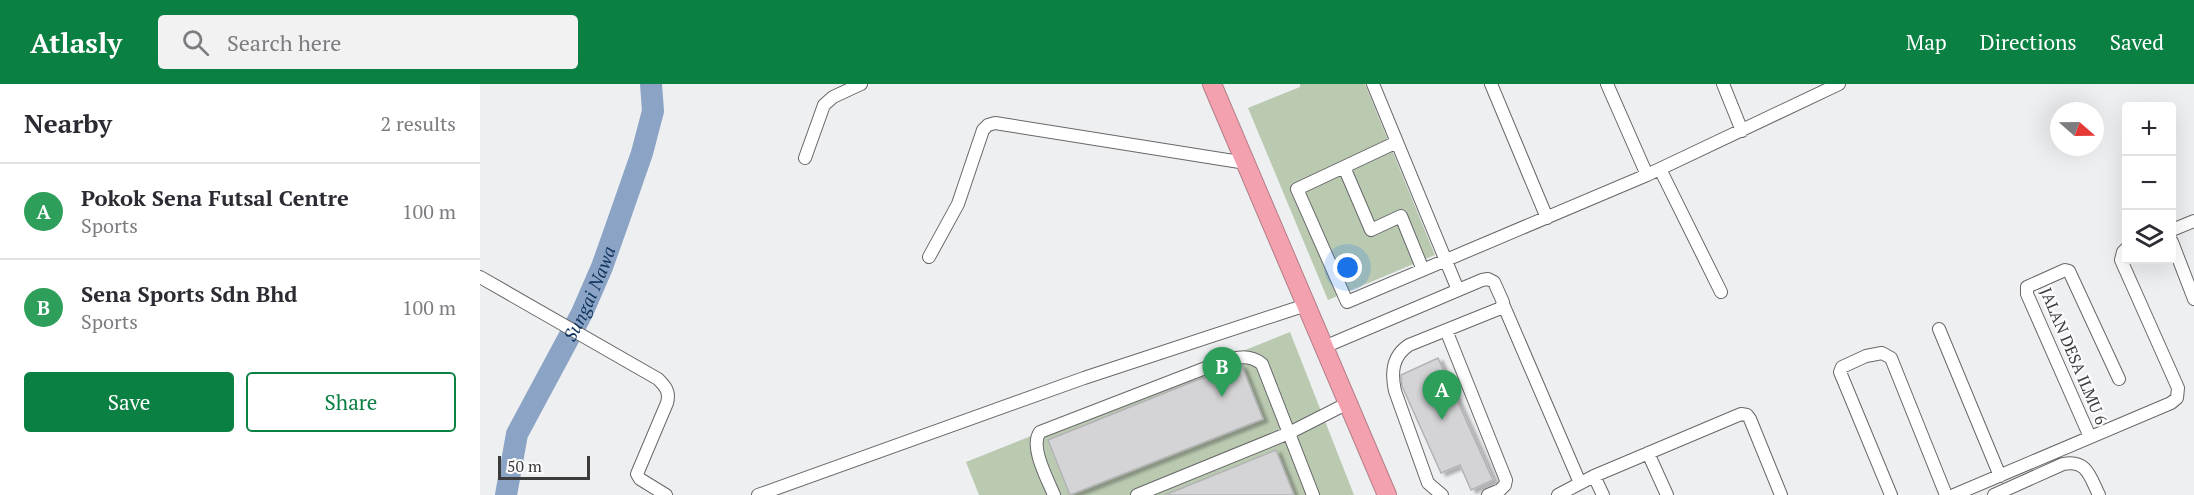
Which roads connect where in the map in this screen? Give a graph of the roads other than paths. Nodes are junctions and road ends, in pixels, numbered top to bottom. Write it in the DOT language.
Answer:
graph roads {
  1 [pos="861,84"];
  2 [pos="1212,84"];
  3 [pos="1373,84"];
  4 [pos="1491,84"];
  5 [pos="1606,84"];
  6 [pos="1723,84"];
  7 [pos="1839,84"];
  8 [pos="1742,130"];
  9 [pos="1397,142"];
  10 [pos="805,158"];
  11 [pos="1246,163"];
  12 [pos="1344,167"];
  13 [pos="1660,169"];
  14 [pos="1647,176"];
  15 [pos="1547,218"];
  16 [pos="2194,221"];
  17 [pos="2176,229"];
  18 [pos="2176,252"];
  19 [pos="929,257"];
  20 [pos="1447,260"];
  21 [pos="2122,264"];
  22 [pos="1423,270"];
  23 [pos="480,277"];
  24 [pos="1458,290"];
  25 [pos="1721,292"];
  26 [pos="2194,299"];
  27 [pos="1503,304"];
  28 [pos="1306,305"];
  29 [pos="1939,329"];
  30 [pos="1446,330"];
  31 [pos="1324,347"];
  32 [pos="2119,379"];
  33 [pos="1348,403"];
  34 [pos="1289,433"];
  35 [pos="2091,437"];
  36 [pos="1648,453"];
  37 [pos="1594,476"];
  38 [pos="2000,476"];
  39 [pos="1580,483"];
  40 [pos="2021,490"];
  41 [pos="666,495"];
  42 [pos="758,495"];
  43 [pos="1054,495"];
  44 [pos="1137,495"];
  45 [pos="1313,495"];
  46 [pos="1387,495"];
  47 [pos="1442,495"];
  48 [pos="1488,495"];
  49 [pos="1558,495"];
  50 [pos="1603,495"];
  51 [pos="1667,495"];
  52 [pos="1781,495"];
  53 [pos="1891,495"];
  54 [pos="1946,495"];
  55 [pos="1954,495"];
  56 [pos="1994,495"];
  57 [pos="2099,495"];
  1 -- 10 [label="street"];
  2 -- 11 [label="highway"];
  3 -- 9 [label="street"];
  4 -- 15 [label="street"];
  5 -- 14 [label="street"];
  6 -- 8 [label="street"];
  7 -- 8 [label="street"];
  8 -- 13 [label="street"];
  9 -- 12 [label="street"];
  9 -- 20 [label="street"];
  11 -- 19 [label="street"];
  11 -- 28 [label="highway"];
  12 -- 22 [label="street"];
  12 -- 22 [label="street"];
  13 -- 14 [label="street"];
  13 -- 25 [label="street"];
  14 -- 15 [label="street"];
  15 -- 20 [label="street"];
  16 -- 17 [label="street"];
  18 -- 26 [label="street"];
  20 -- 22 [label="street"];
  20 -- 24 [label="street"];
  21 -- 35 [label="street"];
  23 -- 41 [label="street"];
  24 -- 27 [label="street"];
  24 -- 31 [label="street"];
  27 -- 30 [label="street"];
  27 -- 39 [label="street"];
  28 -- 31 [label="highway"];
  28 -- 42 [label="street"];
  29 -- 38 [label="street"];
  30 -- 47 [label="street"];
  30 -- 48 [label="street"];
  31 -- 33 [label="highway"];
  32 -- 35 [label="street, JALAN DESA ILMU 6"];
  33 -- 34 [label="street"];
  33 -- 46 [label="highway"];
  34 -- 43 [label="street"];
  34 -- 44 [label="street"];
  34 -- 45 [label="street"];
  35 -- 38 [label="street"];
  36 -- 37 [label="street"];
  36 -- 51 [label="street"];
  36 -- 52 [label="street"];
  37 -- 39 [label="street"];
  37 -- 50 [label="street"];
  38 -- 55 [label="street"];
  39 -- 49 [label="street"];
  40 -- 56 [label="street"];
  40 -- 57 [label="street"];
  53 -- 54 [label="street"];
}
